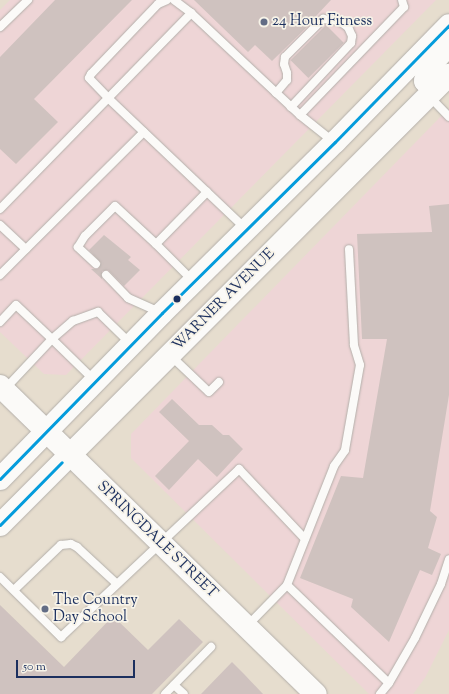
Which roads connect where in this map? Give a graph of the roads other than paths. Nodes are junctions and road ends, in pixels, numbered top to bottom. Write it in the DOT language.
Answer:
graph roads {
  1 [pos="28,0"];
  2 [pos="167,0"];
  3 [pos="174,0"];
  4 [pos="402,0"];
  5 [pos="191,13"];
  6 [pos="449,25"];
  7 [pos="0,27"];
  8 [pos="449,45"];
  9 [pos="437,86"];
  10 [pos="276,93"];
  11 [pos="108,98"];
  12 [pos="291,107"];
  13 [pos="300,115"];
  14 [pos="449,118"];
  15 [pos="144,132"];
  16 [pos="335,142"];
  17 [pos="358,167"];
  18 [pos="207,192"];
  19 [pos="0,209"];
  20 [pos="0,225"];
  21 [pos="247,229"];
  22 [pos="156,244"];
  23 [pos="26,249"];
  24 [pos="349,249"];
  25 [pos="96,264"];
  26 [pos="0,275"];
  27 [pos="106,275"];
  28 [pos="194,281"];
  29 [pos="162,313"];
  30 [pos="0,322"];
  31 [pos="52,339"];
  32 [pos="132,344"];
  33 [pos="169,354"];
  34 [pos="96,382"];
  35 [pos="219,382"];
  36 [pos="2,388"];
  37 [pos="46,432"];
  38 [pos="69,454"];
  39 [pos="0,479"];
  40 [pos="0,525"];
  41 [pos="305,539"];
  42 [pos="161,542"];
  43 [pos="449,559"];
  44 [pos="0,576"];
  45 [pos="117,584"];
  46 [pos="287,585"];
  47 [pos="14,590"];
  48 [pos="246,627"];
  49 [pos="211,647"];
  50 [pos="389,683"];
  51 [pos="174,685"];
  52 [pos="164,694"];
  53 [pos="184,694"];
  54 [pos="316,694"];
  55 [pos="380,694"];
  1 -- 7 [label="lane"];
  2 -- 11 [label="lane"];
  3 -- 5 [label="lane"];
  4 -- 13 [label="lane"];
  5 -- 10 [label="lane"];
  5 -- 11 [label="lane"];
  6 -- 16 [label="main road"];
  8 -- 9 [label="main road"];
  9 -- 14 [label="lane"];
  9 -- 17 [label="main road, WARNER AVENUE"];
  10 -- 12 [label="lane"];
  10 -- 12 [label="lane"];
  11 -- 15 [label="lane"];
  11 -- 19 [label="lane"];
  12 -- 13 [label="lane"];
  13 -- 16 [label="lane"];
  15 -- 18 [label="lane"];
  15 -- 23 [label="lane"];
  16 -- 17 [label="main road"];
  16 -- 21 [label="main road"];
  17 -- 33 [label="main road, WARNER AVENUE"];
  18 -- 21 [label="lane"];
  18 -- 22 [label="lane"];
  20 -- 23 [label="lane"];
  21 -- 28 [label="main road"];
  22 -- 25 [label="lane"];
  22 -- 28 [label="lane"];
  23 -- 26 [label="lane"];
  24 -- 41 [label="lane"];
  27 -- 29 [label="lane"];
  28 -- 29 [label="main road"];
  29 -- 32 [label="main road"];
  30 -- 31 [label="lane"];
  31 -- 32 [label="lane"];
  31 -- 34 [label="lane"];
  31 -- 36 [label="lane"];
  32 -- 34 [label="main road"];
  33 -- 35 [label="lane"];
  33 -- 38 [label="main road, WARNER AVENUE"];
  34 -- 37 [label="main road"];
  36 -- 37 [label="main road, SPRINGDALE STREET"];
  37 -- 38 [label="main road, SPRINGDALE STREET"];
  37 -- 39 [label="main road"];
  38 -- 40 [label="main road, WARNER AVENUE"];
  38 -- 42 [label="main road, SPRINGDALE STREET"];
  41 -- 42 [label="lane"];
  41 -- 46 [label="lane"];
  42 -- 45 [label="lane"];
  42 -- 48 [label="main road, SPRINGDALE STREET"];
  43 -- 50 [label="lane"];
  44 -- 47 [label="lane"];
  45 -- 47 [label="lane"];
  45 -- 47 [label="lane"];
  46 -- 48 [label="lane"];
  46 -- 50 [label="lane"];
  48 -- 54 [label="main road, SPRINGDALE STREET"];
  49 -- 51 [label="lane"];
  50 -- 55 [label="lane"];
  51 -- 52 [label="lane"];
  51 -- 53 [label="lane"];
}
